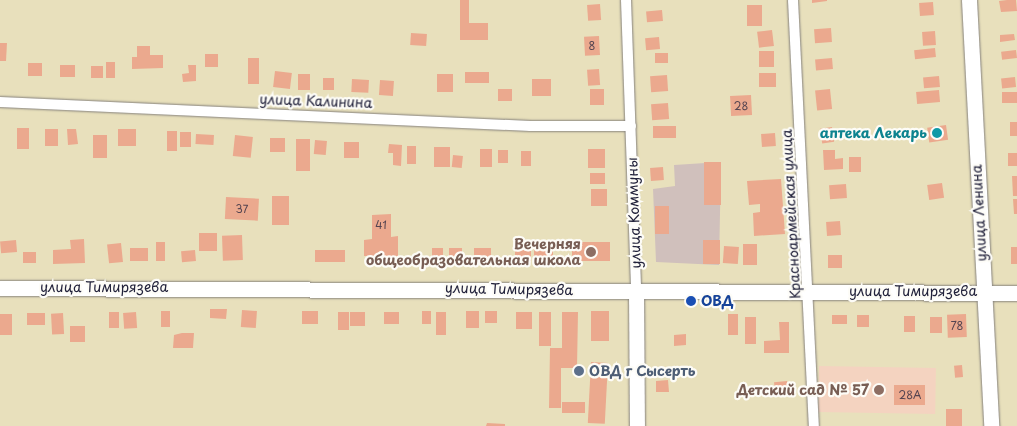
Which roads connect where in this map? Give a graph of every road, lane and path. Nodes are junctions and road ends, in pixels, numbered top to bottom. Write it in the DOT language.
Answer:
graph roads {
  1 [pos="626,0"];
  2 [pos="793,0"];
  3 [pos="969,0"];
  4 [pos="0,102"];
  5 [pos="631,126"];
  6 [pos="0,288"];
  7 [pos="636,290"];
  8 [pos="808,290"];
  9 [pos="983,292"];
  10 [pos="1017,293"];
  11 [pos="637,426"];
  12 [pos="814,426"];
  13 [pos="991,426"];
  1 -- 5 [label="street, улица Коммуны"];
  2 -- 8 [label="street, Красноармейская улица"];
  3 -- 9 [label="main road, улица Ленина"];
  4 -- 5 [label="street, улица Калинина"];
  5 -- 7 [label="street, улица Коммуны"];
  6 -- 7 [label="main road, улица Тимирязева"];
  7 -- 8 [label="main road, улица Тимирязева"];
  7 -- 11 [label="main road, улица Коммуны"];
  8 -- 9 [label="main road, улица Тимирязева"];
  8 -- 12 [label="street, Красноармейская улица"];
  9 -- 10 [label="main road, улица Тимирязева"];
  9 -- 13 [label="main road, улица Ленина"];
}
